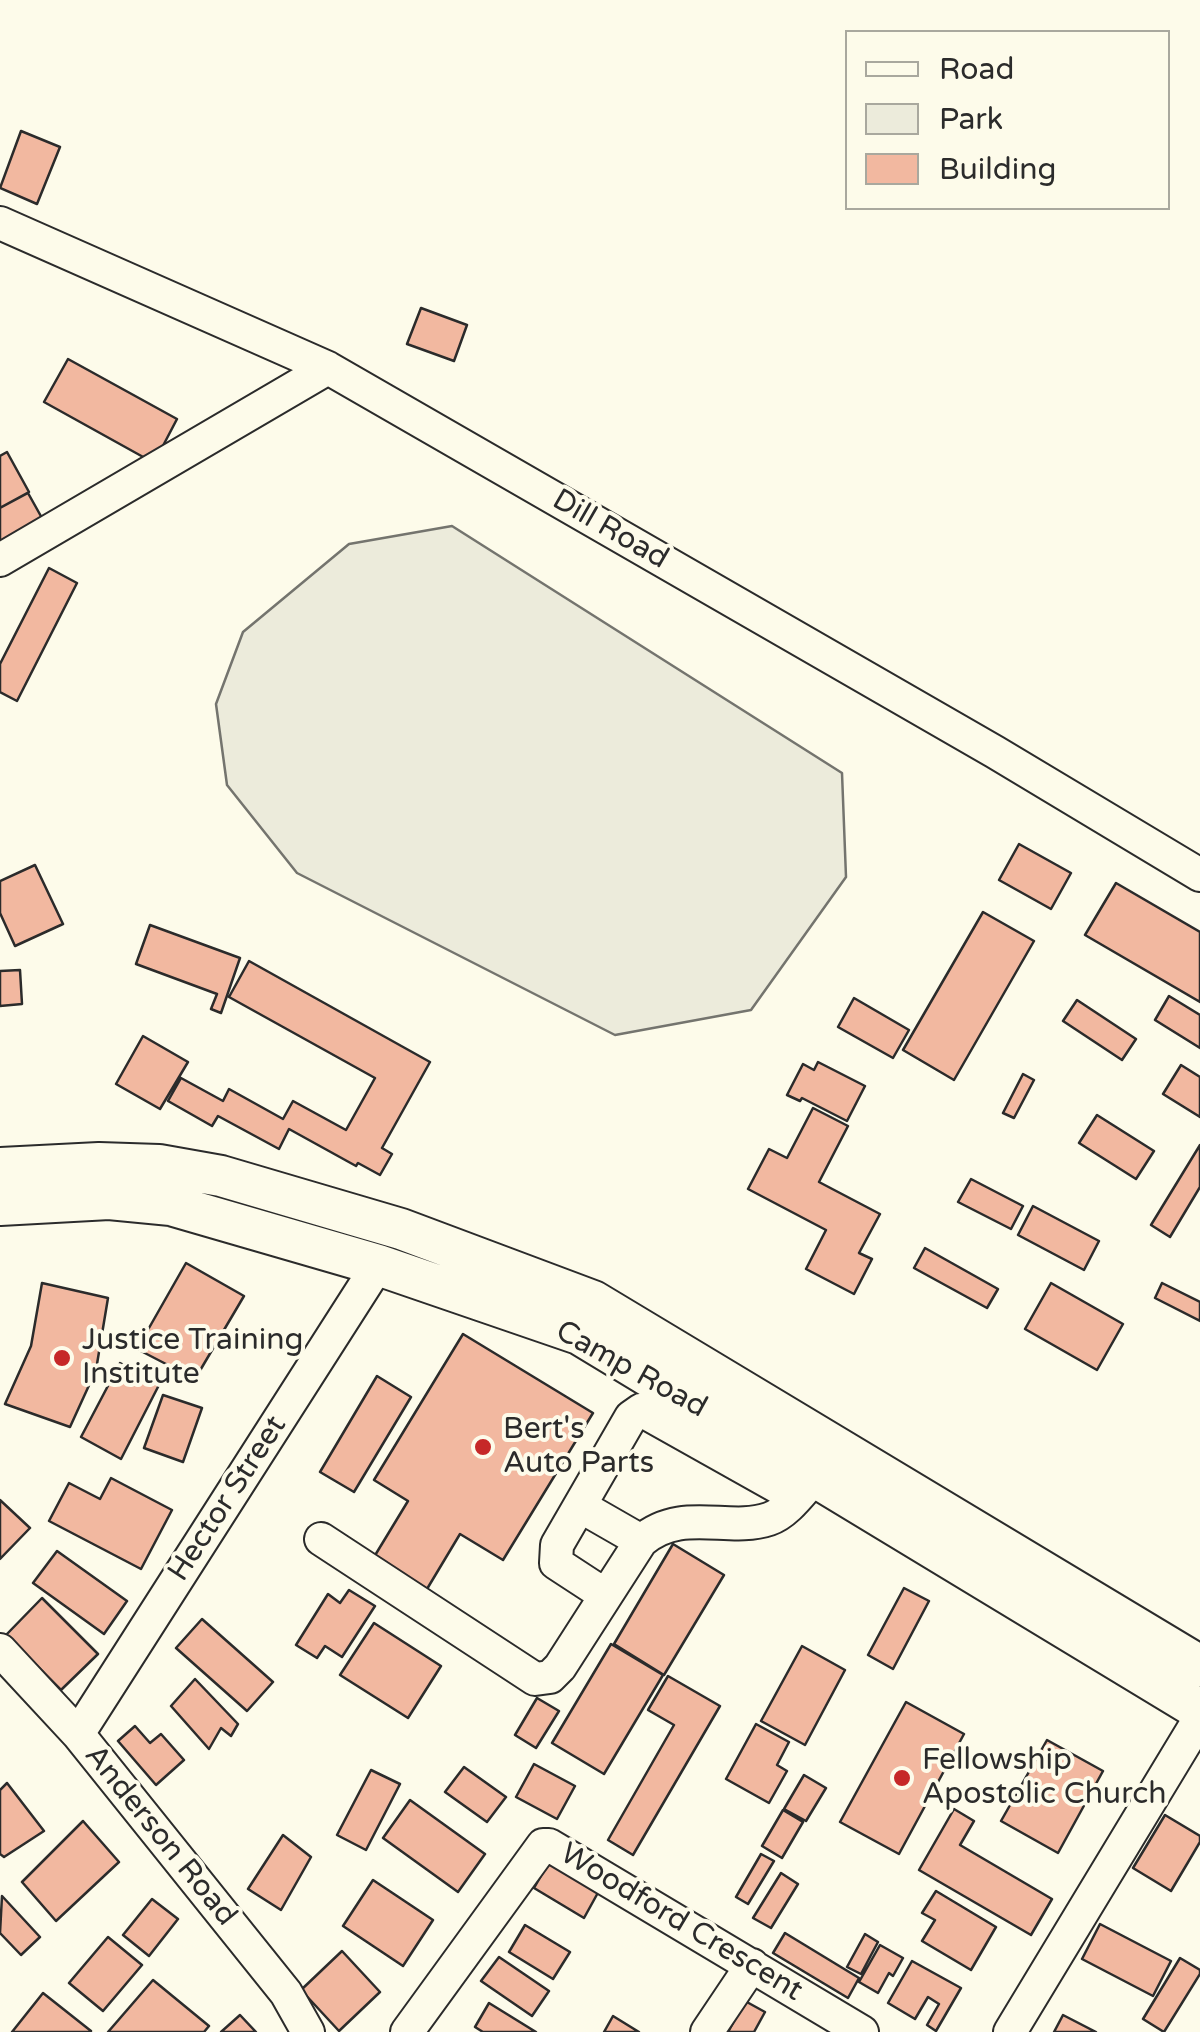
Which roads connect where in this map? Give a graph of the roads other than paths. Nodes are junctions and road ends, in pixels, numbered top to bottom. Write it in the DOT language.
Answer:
graph roads {
  1 [pos="0,222"];
  2 [pos="328,368"];
  3 [pos="0,560"];
  4 [pos="1200,876"];
  5 [pos="0,1168"];
  6 [pos="0,1205"];
  7 [pos="378,1265"];
  8 [pos="805,1487"];
  9 [pos="580,1506"];
  10 [pos="950,1537"];
  11 [pos="321,1539"];
  12 [pos="641,1541"];
  13 [pos="605,1596"];
  14 [pos="0,1650"];
  15 [pos="1200,1666"];
  16 [pos="1200,1714"];
  17 [pos="78,1734"];
  18 [pos="752,1965"];
  19 [pos="308,2032"];
  20 [pos="407,2032"];
  21 [pos="707,2032"];
  22 [pos="862,2032"];
  23 [pos="1010,2032"];
  1 -- 2 [label="street, Dill Road"];
  2 -- 3 [label="street"];
  2 -- 4 [label="street, Dill Road"];
  5 -- 10 [label="main road, Camp Road"];
  6 -- 7 [label="main road, Camp Road"];
  7 -- 8 [label="main road, Camp Road"];
  7 -- 17 [label="street, Hector Street"];
  8 -- 9 [label="street"];
  8 -- 10 [label="main road, Camp Road"];
  8 -- 12 [label="street"];
  9 -- 12 [label="street"];
  9 -- 13 [label="street"];
  10 -- 15 [label="main road, Camp Road"];
  10 -- 16 [label="main road, Camp Road"];
  11 -- 13 [label="street"];
  12 -- 13 [label="street"];
  14 -- 17 [label="street, Anderson Road"];
  16 -- 23 [label="street"];
  17 -- 19 [label="street, Anderson Road"];
  18 -- 20 [label="street, Woodford Crescent"];
  18 -- 21 [label="street"];
  18 -- 22 [label="street, Woodford Crescent"];
}
